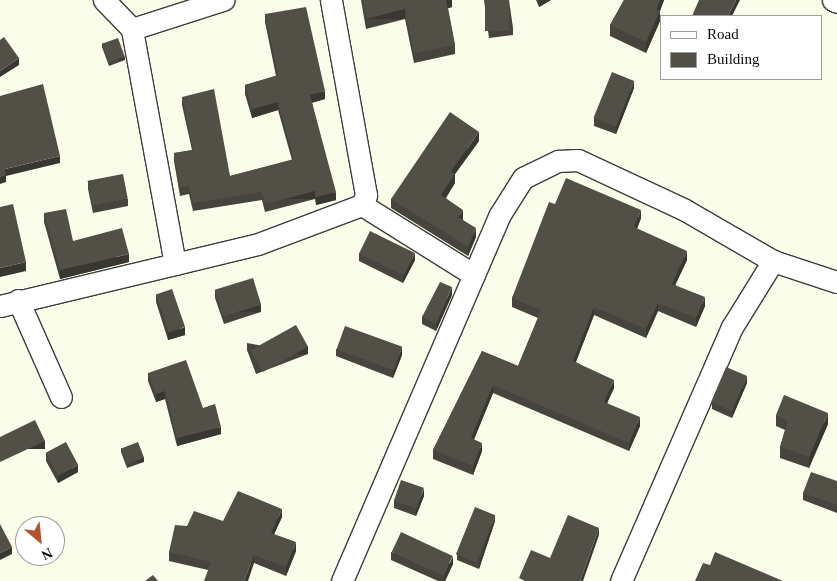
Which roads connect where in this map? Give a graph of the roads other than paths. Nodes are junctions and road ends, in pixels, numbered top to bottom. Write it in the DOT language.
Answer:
graph roads {
  1 [pos="104,0"];
  2 [pos="223,0"];
  3 [pos="332,0"];
  4 [pos="833,0"];
  5 [pos="837,2"];
  6 [pos="132,28"];
  7 [pos="362,206"];
  8 [pos="773,261"];
  9 [pos="175,264"];
  10 [pos="474,275"];
  11 [pos="837,282"];
  12 [pos="9,303"];
  13 [pos="61,397"];
  14 [pos="342,581"];
  15 [pos="621,581"];
  1 -- 6 [label="street"];
  2 -- 6 [label="street"];
  3 -- 7 [label="street"];
  4 -- 5 [label="street"];
  6 -- 9 [label="street"];
  7 -- 9 [label="street"];
  7 -- 10 [label="street"];
  8 -- 10 [label="street"];
  8 -- 11 [label="street"];
  8 -- 15 [label="street"];
  9 -- 12 [label="street"];
  10 -- 14 [label="street"];
  12 -- 13 [label="street"];
}
